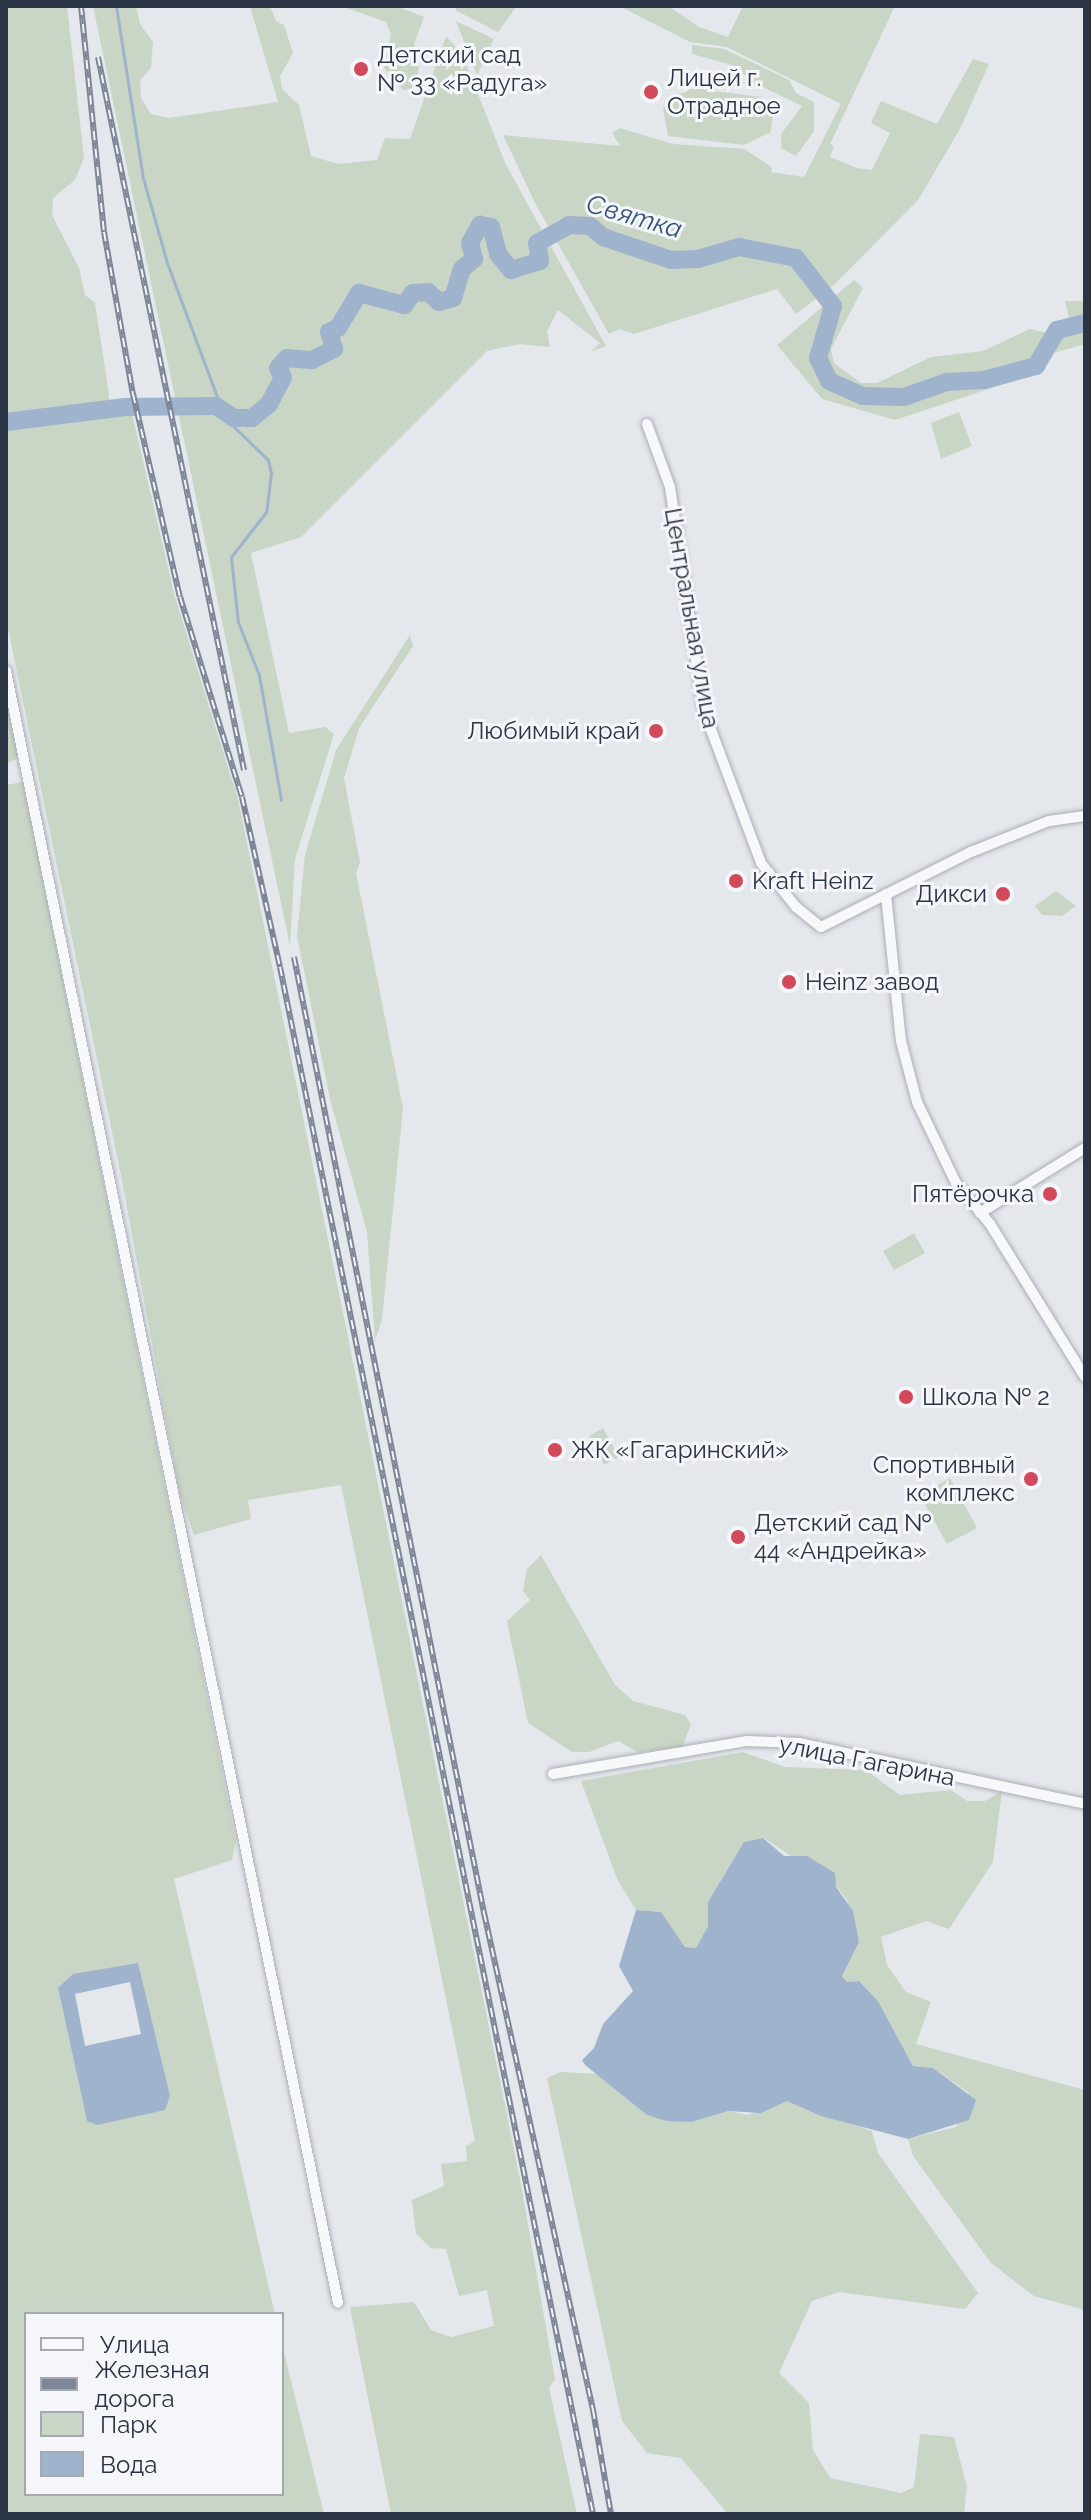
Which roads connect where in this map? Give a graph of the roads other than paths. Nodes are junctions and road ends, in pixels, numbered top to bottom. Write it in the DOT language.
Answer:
graph roads {
  1 [pos="647,424"];
  2 [pos="6,671"];
  3 [pos="1085,816"];
  4 [pos="886,894"];
  5 [pos="1085,1148"];
  6 [pos="980,1213"];
  7 [pos="1085,1377"];
  8 [pos="553,1774"];
  9 [pos="1085,1804"];
  10 [pos="338,2303"];
  1 -- 4 [label="street, Центральная улица"];
  2 -- 10 [label="street"];
  3 -- 4 [label="street, Центральная улица"];
  4 -- 6 [label="street"];
  5 -- 6 [label="street"];
  6 -- 7 [label="street"];
  8 -- 9 [label="street, улица Гагарина"];
}
